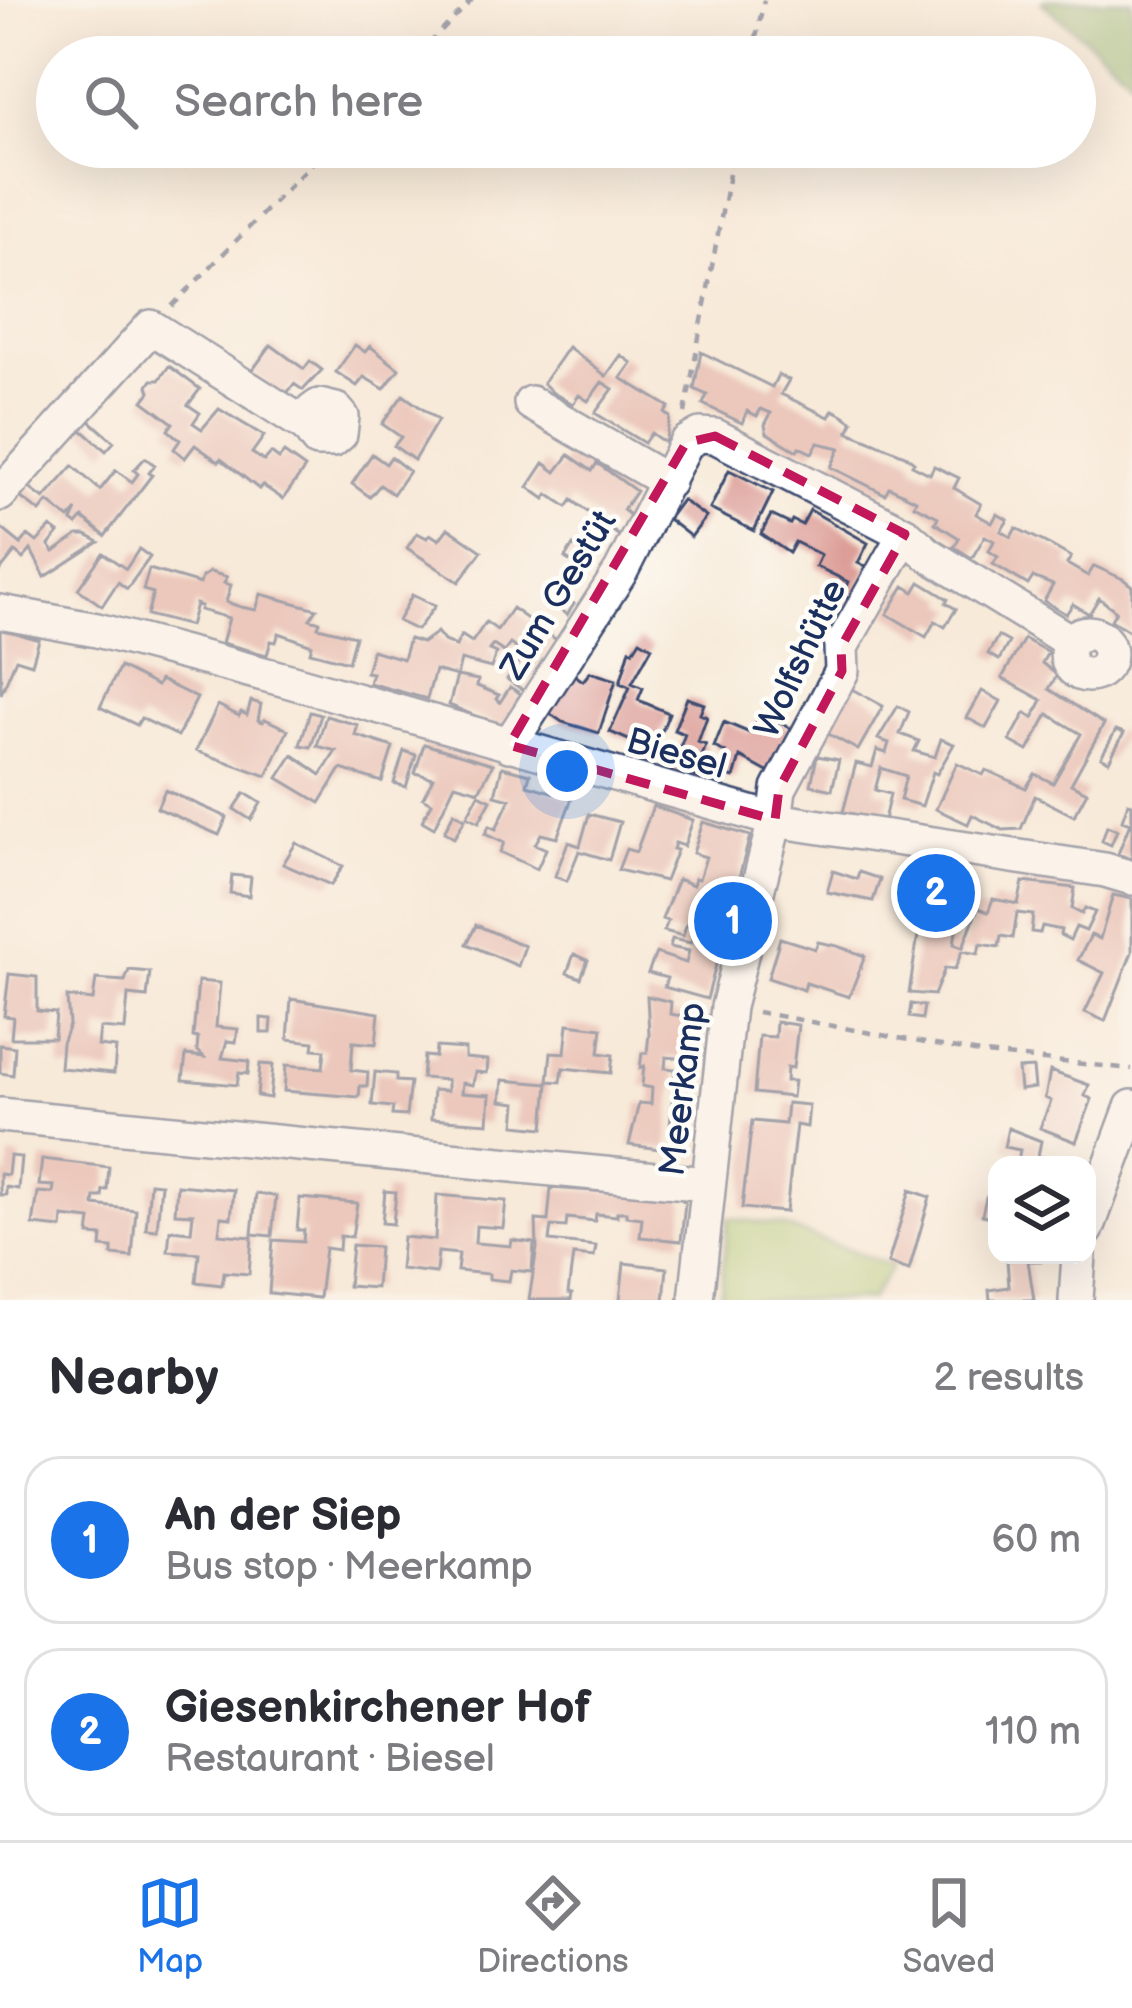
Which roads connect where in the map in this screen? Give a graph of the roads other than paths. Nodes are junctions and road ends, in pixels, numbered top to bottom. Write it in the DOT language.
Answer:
graph roads {
  1 [pos="531,403"];
  2 [pos="307,426"];
  3 [pos="668,482"];
  4 [pos="0,494"];
  5 [pos="905,534"];
  6 [pos="0,612"];
  7 [pos="1071,642"];
  8 [pos="509,745"];
  9 [pos="775,820"];
  10 [pos="1132,878"];
  11 [pos="1132,1107"];
  12 [pos="0,1115"];
  13 [pos="707,1184"];
  14 [pos="1096,1204"];
  15 [pos="1078,1264"];
  16 [pos="696,1300"];
  17 [pos="1076,1300"];
  1 -- 3 [label="street"];
  2 -- 4 [label="street"];
  3 -- 5 [label="street, Zum Gestüt"];
  3 -- 8 [label="street, Zum Gestüt"];
  5 -- 7 [label="street"];
  5 -- 9 [label="street, Wolfshütte"];
  6 -- 8 [label="street, Biesel"];
  8 -- 9 [label="street, Biesel"];
  9 -- 10 [label="street, Biesel"];
  9 -- 13 [label="street, Meerkamp"];
  11 -- 14 [label="street"];
  12 -- 13 [label="street"];
  13 -- 16 [label="street, Meerkamp"];
  15 -- 17 [label="street"];
}
